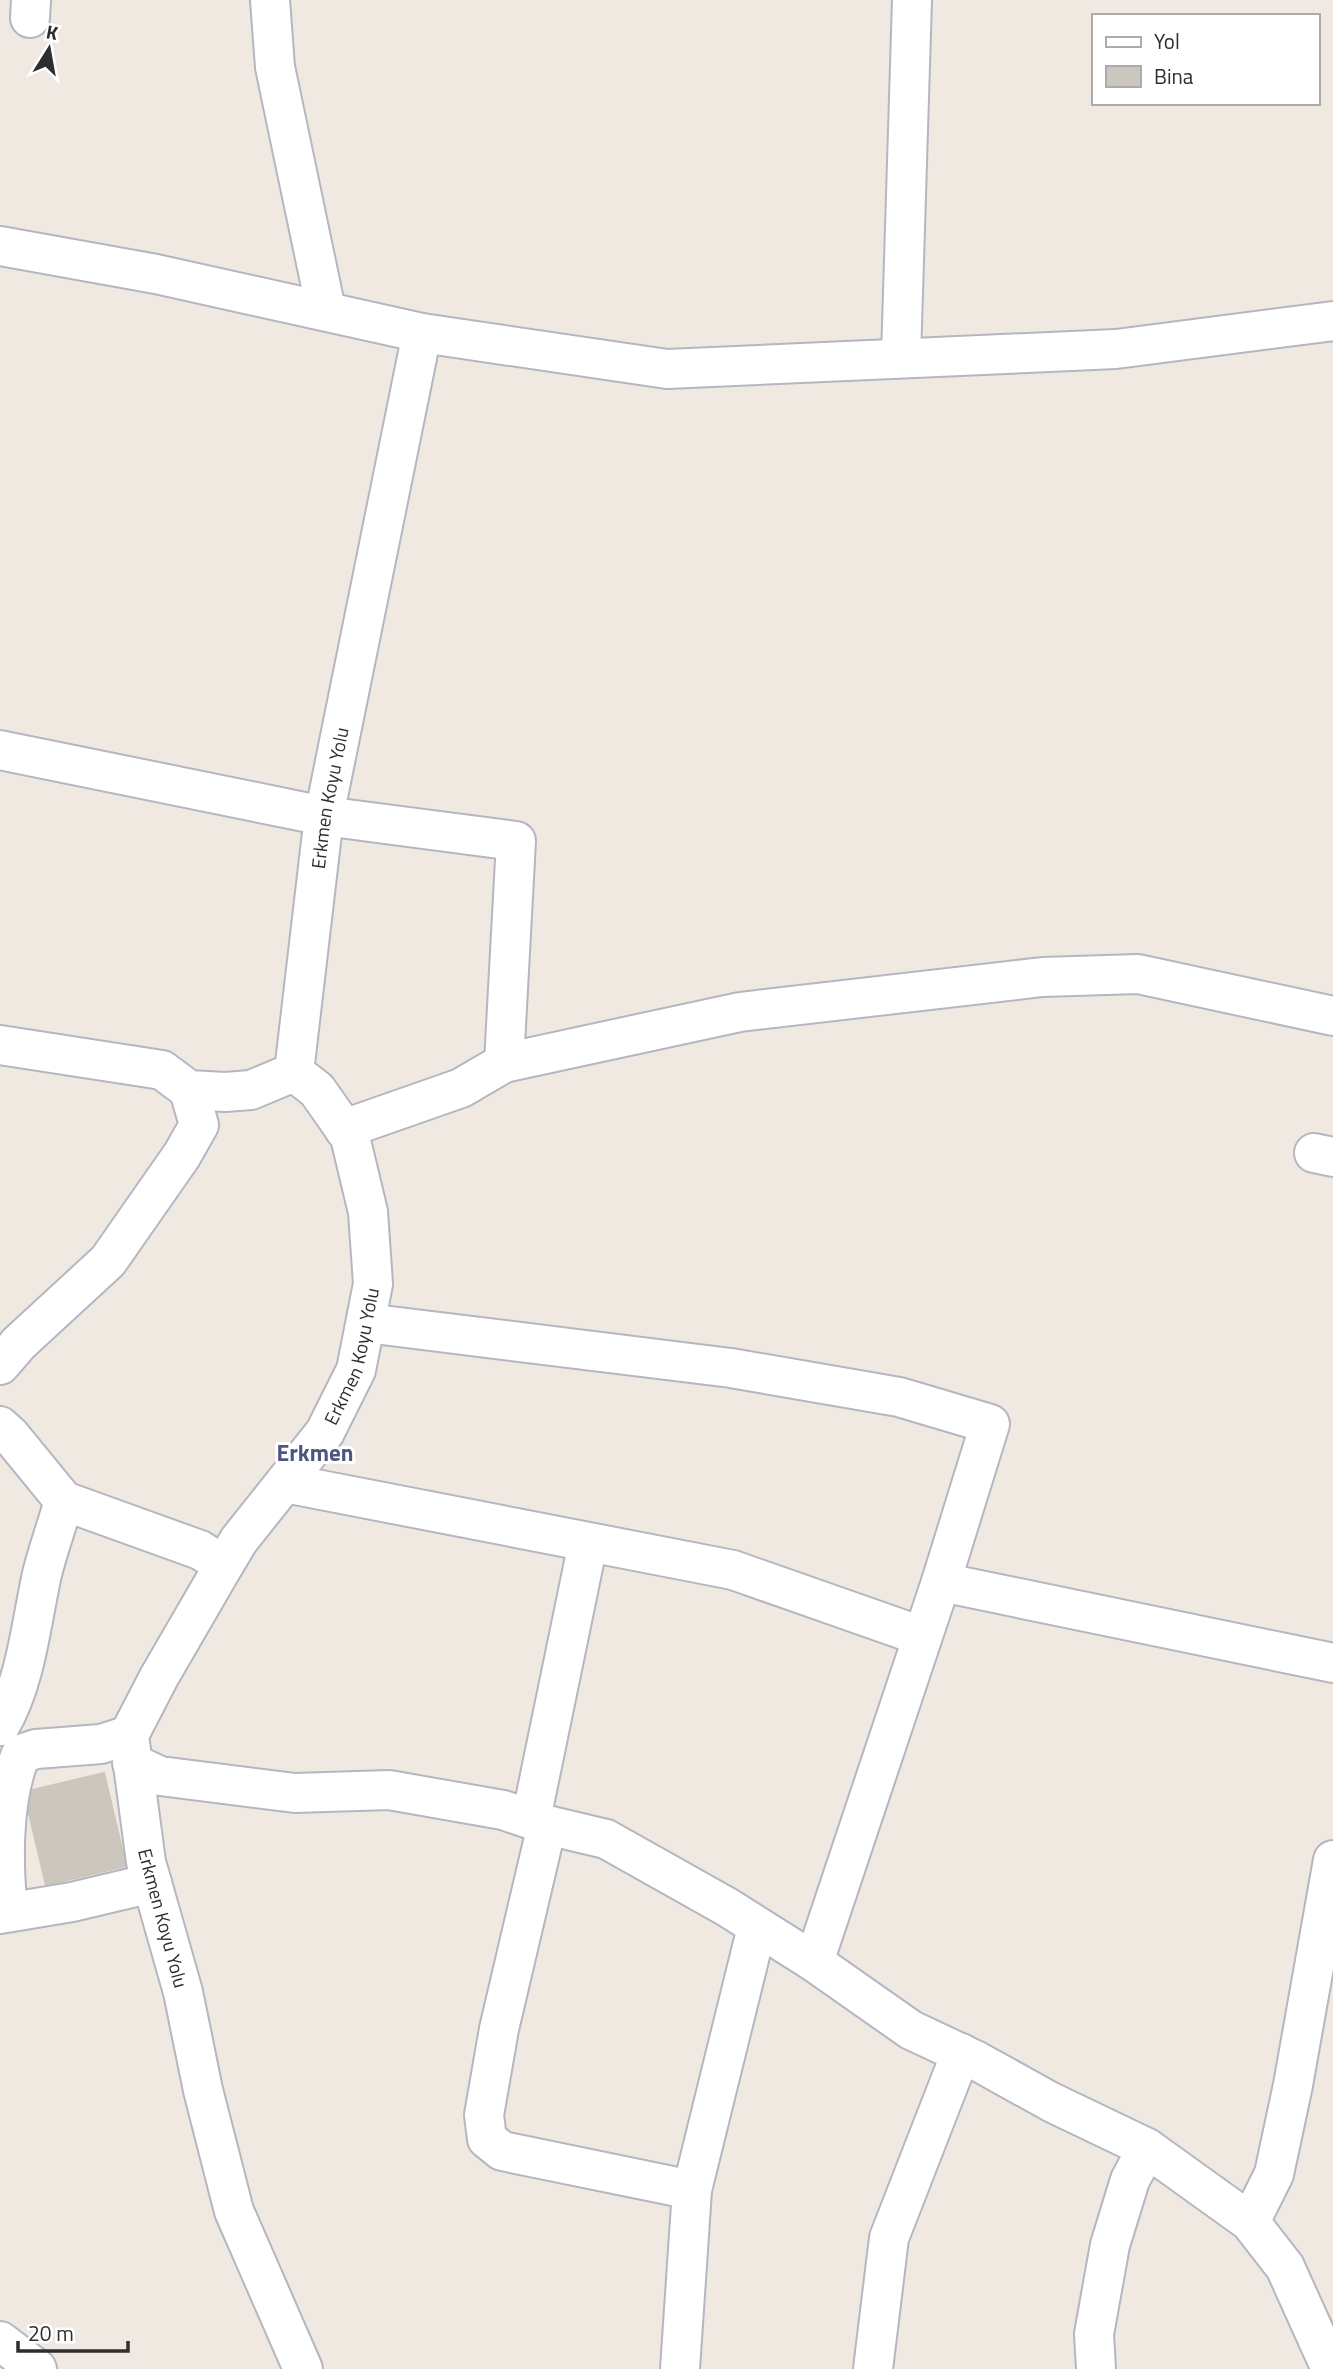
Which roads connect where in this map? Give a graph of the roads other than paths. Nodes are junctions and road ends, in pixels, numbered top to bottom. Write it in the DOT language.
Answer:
graph roads {
  1 [pos="270,0"];
  2 [pos="912,0"];
  3 [pos="0,246"];
  4 [pos="326,310"];
  5 [pos="1333,321"];
  6 [pos="422,333"];
  7 [pos="901,358"];
  8 [pos="0,750"];
  9 [pos="324,816"];
  10 [pos="1333,1016"];
  11 [pos="0,1045"];
  12 [pos="504,1063"];
  13 [pos="294,1072"];
  14 [pos="189,1090"];
  15 [pos="344,1129"];
  16 [pos="366,1323"];
  17 [pos="6,1343"];
  18 [pos="0,1426"];
  19 [pos="285,1483"];
  20 [pos="64,1501"];
  21 [pos="588,1544"];
  22 [pos="224,1565"];
  23 [pos="941,1582"];
  24 [pos="921,1636"];
  25 [pos="1333,1663"];
  26 [pos="7,1737"];
  27 [pos="131,1749"];
  28 [pos="539,1822"];
  29 [pos="1333,1860"];
  30 [pos="152,1883"];
  31 [pos="4,1913"];
  32 [pos="757,1927"];
  33 [pos="814,1962"];
  34 [pos="961,2053"];
  35 [pos="1147,2148"];
  36 [pos="692,2190"];
  37 [pos="1250,2222"];
  38 [pos="0,2341"];
  39 [pos="37,2369"];
  40 [pos="303,2369"];
  41 [pos="680,2369"];
  42 [pos="873,2369"];
  43 [pos="1096,2369"];
  44 [pos="1331,2369"];
  1 -- 4 [label="street"];
  2 -- 7 [label="street"];
  3 -- 4 [label="street"];
  4 -- 6 [label="street"];
  5 -- 7 [label="street"];
  6 -- 7 [label="street"];
  6 -- 9 [label="street, Erkmen Koyu Yolu"];
  8 -- 9 [label="street"];
  9 -- 12 [label="street"];
  9 -- 13 [label="street, Erkmen Koyu Yolu"];
  10 -- 12 [label="street"];
  11 -- 14 [label="street"];
  12 -- 15 [label="street"];
  13 -- 14 [label="street"];
  13 -- 15 [label="street, Erkmen Koyu Yolu"];
  14 -- 17 [label="street"];
  15 -- 16 [label="street, Erkmen Koyu Yolu"];
  16 -- 19 [label="street, Erkmen Koyu Yolu"];
  16 -- 23 [label="street"];
  18 -- 20 [label="street"];
  19 -- 21 [label="street"];
  19 -- 22 [label="street, Erkmen Koyu Yolu"];
  20 -- 22 [label="street"];
  20 -- 26 [label="street"];
  21 -- 24 [label="street"];
  21 -- 28 [label="street"];
  22 -- 27 [label="street, Erkmen Koyu Yolu"];
  23 -- 24 [label="street"];
  23 -- 25 [label="street"];
  24 -- 33 [label="street"];
  26 -- 27 [label="street"];
  26 -- 31 [label="street"];
  27 -- 28 [label="street"];
  27 -- 30 [label="street, Erkmen Koyu Yolu"];
  28 -- 32 [label="street"];
  28 -- 36 [label="street"];
  29 -- 37 [label="street"];
  30 -- 31 [label="street"];
  30 -- 40 [label="street, Erkmen Koyu Yolu"];
  32 -- 33 [label="street"];
  32 -- 36 [label="street"];
  33 -- 34 [label="street"];
  34 -- 35 [label="street"];
  34 -- 42 [label="street"];
  35 -- 37 [label="street"];
  35 -- 43 [label="street"];
  36 -- 41 [label="street"];
  37 -- 44 [label="street"];
  38 -- 39 [label="street"];
}
